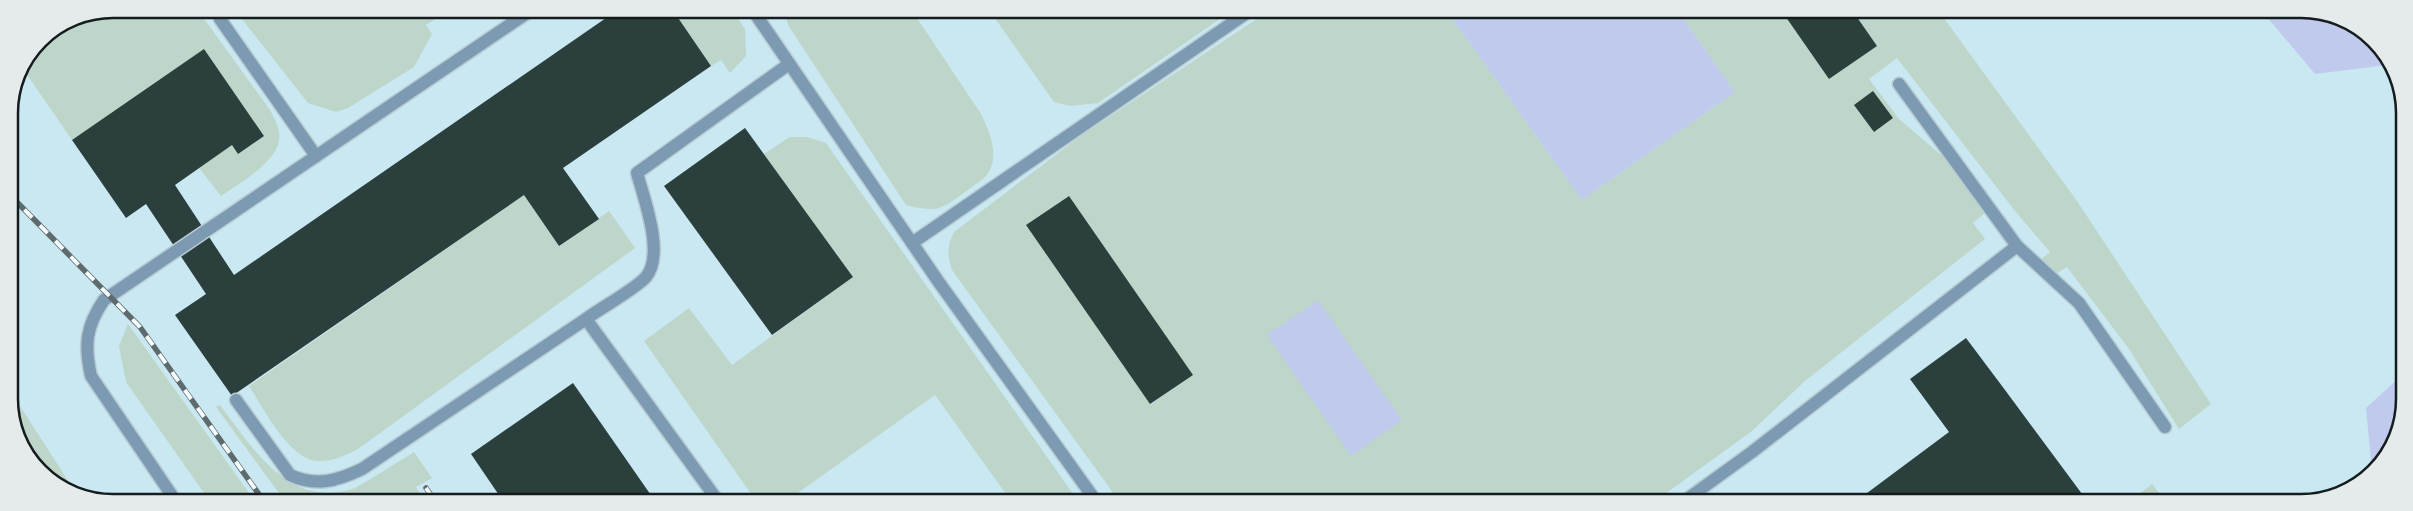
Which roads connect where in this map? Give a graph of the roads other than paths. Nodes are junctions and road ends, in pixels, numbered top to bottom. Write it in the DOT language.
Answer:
graph roads {
  1 [pos="519,18"];
  2 [pos="758,18"];
  3 [pos="1239,18"];
  4 [pos="220,20"];
  5 [pos="789,64"];
  6 [pos="1899,84"];
  7 [pos="316,156"];
  8 [pos="912,243"];
  9 [pos="2017,246"];
  10 [pos="586,319"];
  11 [pos="236,400"];
  12 [pos="2165,427"];
  13 [pos="170,494"];
  14 [pos="713,494"];
  15 [pos="1091,494"];
  16 [pos="1694,494"];
  1 -- 7 [label="lane"];
  2 -- 5 [label="lane"];
  3 -- 8 [label="lane"];
  4 -- 7 [label="lane"];
  5 -- 8 [label="lane"];
  5 -- 10 [label="lane"];
  6 -- 9 [label="lane"];
  7 -- 13 [label="lane"];
  8 -- 15 [label="lane"];
  9 -- 12 [label="lane"];
  9 -- 16 [label="lane"];
  10 -- 11 [label="lane"];
  10 -- 14 [label="lane"];
}
